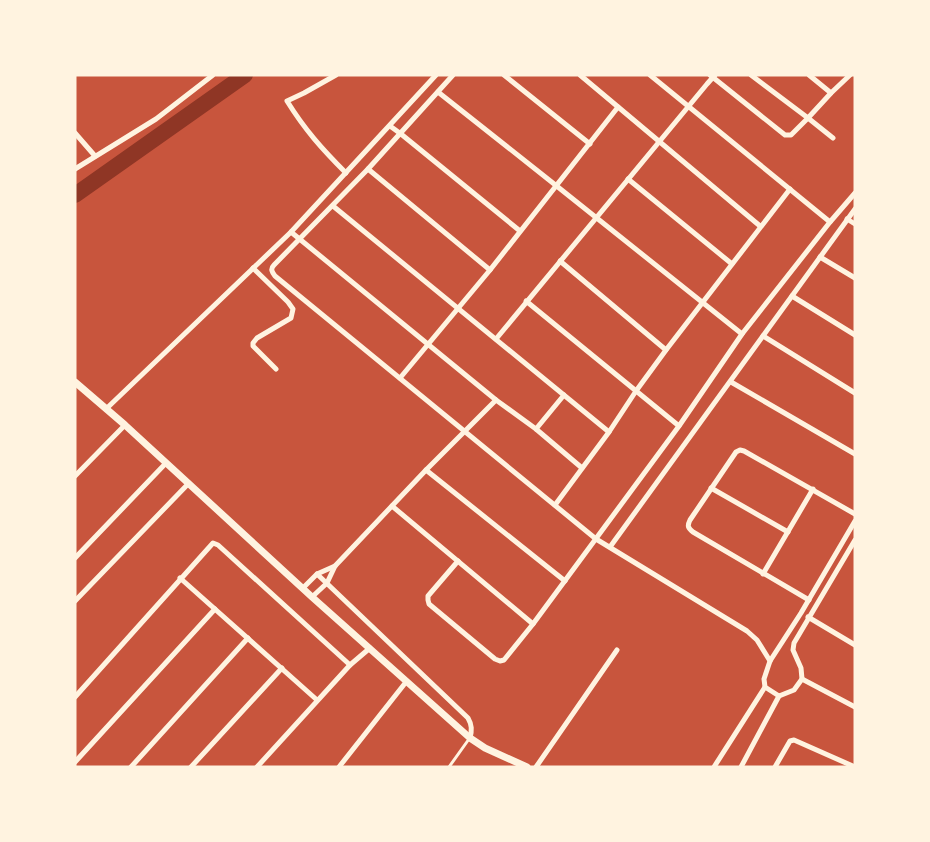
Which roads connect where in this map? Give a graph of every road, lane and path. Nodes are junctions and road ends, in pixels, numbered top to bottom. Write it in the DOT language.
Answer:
graph roads {
  1 [pos="213,75"];
  2 [pos="336,75"];
  3 [pos="436,75"];
  4 [pos="453,75"];
  5 [pos="504,75"];
  6 [pos="580,75"];
  7 [pos="650,75"];
  8 [pos="751,75"];
  9 [pos="809,75"];
  10 [pos="850,75"];
  11 [pos="713,76"];
  12 [pos="438,92"];
  13 [pos="831,93"];
  14 [pos="618,107"];
  15 [pos="688,107"];
  16 [pos="808,118"];
  17 [pos="390,126"];
  18 [pos="75,133"];
  19 [pos="401,134"];
  20 [pos="833,138"];
  21 [pos="659,141"];
  22 [pos="590,144"];
  23 [pos="95,156"];
  24 [pos="75,169"];
  25 [pos="368,169"];
  26 [pos="346,173"];
  27 [pos="628,179"];
  28 [pos="556,185"];
  29 [pos="790,189"];
  30 [pos="855,193"];
  31 [pos="333,206"];
  32 [pos="855,209"];
  33 [pos="596,218"];
  34 [pos="847,219"];
  35 [pos="830,222"];
  36 [pos="855,224"];
  37 [pos="760,226"];
  38 [pos="520,231"];
  39 [pos="291,232"];
  40 [pos="299,240"];
  41 [pos="820,257"];
  42 [pos="560,261"];
  43 [pos="732,264"];
  44 [pos="253,268"];
  45 [pos="490,270"];
  46 [pos="855,278"];
  47 [pos="792,296"];
  48 [pos="526,301"];
  49 [pos="702,303"];
  50 [pos="458,309"];
  51 [pos="742,334"];
  52 [pos="855,334"];
  53 [pos="763,336"];
  54 [pos="496,339"];
  55 [pos="429,344"];
  56 [pos="666,350"];
  57 [pos="276,369"];
  58 [pos="400,378"];
  59 [pos="731,382"];
  60 [pos="75,383"];
  61 [pos="636,391"];
  62 [pos="855,393"];
  63 [pos="564,395"];
  64 [pos="496,400"];
  65 [pos="106,409"];
  66 [pos="125,425"];
  67 [pos="679,426"];
  68 [pos="536,429"];
  69 [pos="465,431"];
  70 [pos="609,432"];
  71 [pos="855,454"];
  72 [pos="166,463"];
  73 [pos="582,468"];
  74 [pos="426,470"];
  75 [pos="75,476"];
  76 [pos="189,483"];
  77 [pos="711,488"];
  78 [pos="813,489"];
  79 [pos="555,505"];
  80 [pos="392,506"];
  81 [pos="855,514"];
  82 [pos="855,521"];
  83 [pos="788,532"];
  84 [pos="596,539"];
  85 [pos="855,540"];
  86 [pos="610,547"];
  87 [pos="75,558"];
  88 [pos="458,561"];
  89 [pos="334,566"];
  90 [pos="317,574"];
  91 [pos="763,574"];
  92 [pos="180,578"];
  93 [pos="565,580"];
  94 [pos="327,583"];
  95 [pos="303,588"];
  96 [pos="312,597"];
  97 [pos="808,600"];
  98 [pos="75,601"];
  99 [pos="215,609"];
  100 [pos="801,613"];
  101 [pos="809,618"];
  102 [pos="533,624"];
  103 [pos="248,638"];
  104 [pos="854,644"];
  105 [pos="369,648"];
  106 [pos="617,650"];
  107 [pos="770,661"];
  108 [pos="350,665"];
  109 [pos="282,668"];
  110 [pos="802,679"];
  111 [pos="406,682"];
  112 [pos="765,687"];
  113 [pos="779,696"];
  114 [pos="75,697"];
  115 [pos="317,700"];
  116 [pos="855,707"];
  117 [pos="470,738"];
  118 [pos="75,761"];
  119 [pos="82,767"];
  120 [pos="131,767"];
  121 [pos="191,767"];
  122 [pos="257,767"];
  123 [pos="339,767"];
  124 [pos="449,767"];
  125 [pos="526,767"];
  126 [pos="536,767"];
  127 [pos="714,767"];
  128 [pos="741,767"];
  129 [pos="775,767"];
  130 [pos="855,767"];
  1 -- 23 [label="street"];
  2 -- 26 [label="street"];
  3 -- 17 [label="street"];
  4 -- 12 [label="street"];
  5 -- 22 [label="street"];
  6 -- 14 [label="street"];
  7 -- 15 [label="street"];
  8 -- 16 [label="street"];
  9 -- 13 [label="street"];
  10 -- 13 [label="street"];
  11 -- 15 [label="street"];
  11 -- 16 [label="street"];
  12 -- 19 [label="street"];
  12 -- 28 [label="street"];
  13 -- 16 [label="street"];
  14 -- 21 [label="street"];
  14 -- 22 [label="street"];
  15 -- 21 [label="street"];
  15 -- 29 [label="street"];
  16 -- 20 [label="street"];
  17 -- 19 [label="street"];
  17 -- 26 [label="street"];
  18 -- 23 [label="street"];
  19 -- 25 [label="street"];
  19 -- 38 [label="street"];
  21 -- 27 [label="street"];
  21 -- 37 [label="street"];
  22 -- 28 [label="street"];
  23 -- 24 [label="street"];
  25 -- 31 [label="street"];
  25 -- 45 [label="street"];
  26 -- 39 [label="street"];
  27 -- 33 [label="street"];
  27 -- 43 [label="street"];
  28 -- 33 [label="street"];
  28 -- 38 [label="street"];
  29 -- 35 [label="street"];
  29 -- 37 [label="street"];
  30 -- 35 [label="street"];
  31 -- 40 [label="street"];
  31 -- 50 [label="street"];
  32 -- 34 [label="street"];
  33 -- 42 [label="street"];
  33 -- 49 [label="street"];
  34 -- 36 [label="street"];
  34 -- 41 [label="street"];
  35 -- 51 [label="street"];
  37 -- 43 [label="street"];
  38 -- 45 [label="street"];
  39 -- 40 [label="street"];
  39 -- 44 [label="street"];
  40 -- 55 [label="street"];
  40 -- 58 [label="street"];
  41 -- 46 [label="street"];
  41 -- 47 [label="street"];
  42 -- 48 [label="street"];
  42 -- 56 [label="street"];
  43 -- 49 [label="street"];
  44 -- 57 [label="street"];
  44 -- 65 [label="street"];
  45 -- 50 [label="street"];
  47 -- 52 [label="street"];
  47 -- 53 [label="street"];
  48 -- 54 [label="street"];
  48 -- 61 [label="street"];
  49 -- 51 [label="street"];
  49 -- 56 [label="street"];
  50 -- 54 [label="street"];
  50 -- 55 [label="street"];
  51 -- 67 [label="street"];
  53 -- 59 [label="street"];
  53 -- 62 [label="street"];
  54 -- 63 [label="street"];
  55 -- 58 [label="street"];
  55 -- 64 [label="street"];
  56 -- 61 [label="street"];
  58 -- 69 [label="street"];
  59 -- 71 [label="street"];
  59 -- 86 [label="street"];
  60 -- 65 [label="street"];
  61 -- 67 [label="street"];
  61 -- 70 [label="street"];
  63 -- 68 [label="street"];
  63 -- 70 [label="street"];
  64 -- 68 [label="street"];
  64 -- 69 [label="street"];
  65 -- 66 [label="street"];
  66 -- 72 [label="street"];
  66 -- 75 [label="street"];
  67 -- 84 [label="street"];
  68 -- 73 [label="street"];
  69 -- 74 [label="street"];
  69 -- 79 [label="street"];
  70 -- 73 [label="street"];
  72 -- 76 [label="street"];
  72 -- 87 [label="street"];
  73 -- 79 [label="street"];
  74 -- 80 [label="street"];
  74 -- 93 [label="street"];
  76 -- 95 [label="street"];
  76 -- 98 [label="street"];
  77 -- 78 [label="street"];
  77 -- 83 [label="street"];
  77 -- 91 [label="street"];
  78 -- 81 [label="street"];
  78 -- 83 [label="street"];
  79 -- 84 [label="street"];
  80 -- 88 [label="street"];
  80 -- 89 [label="street"];
  82 -- 97 [label="street"];
  83 -- 91 [label="street"];
  84 -- 86 [label="street"];
  84 -- 93 [label="street"];
  85 -- 101 [label="street"];
  86 -- 107 [label="street"];
  88 -- 102 [label="street"];
  88 -- 102 [label="street"];
  89 -- 90 [label="street"];
  89 -- 94 [label="street"];
  90 -- 94 [label="street"];
  90 -- 95 [label="street"];
  91 -- 97 [label="street"];
  92 -- 99 [label="street"];
  92 -- 108 [label="street"];
  92 -- 114 [label="street"];
  93 -- 102 [label="street"];
  94 -- 96 [label="street"];
  94 -- 117 [label="street"];
  95 -- 96 [label="street"];
  96 -- 105 [label="street"];
  97 -- 100 [label="street"];
  99 -- 103 [label="street"];
  99 -- 118 [label="street"];
  100 -- 101 [label="street"];
  100 -- 107 [label="street"];
  101 -- 104 [label="street"];
  101 -- 110 [label="street"];
  103 -- 109 [label="street"];
  103 -- 120 [label="street"];
  105 -- 108 [label="street"];
  105 -- 111 [label="street"];
  106 -- 126 [label="street"];
  107 -- 112 [label="street"];
  108 -- 115 [label="street"];
  109 -- 115 [label="street"];
  109 -- 121 [label="street"];
  110 -- 113 [label="street"];
  110 -- 116 [label="street"];
  111 -- 117 [label="street"];
  111 -- 123 [label="street"];
  112 -- 113 [label="street"];
  112 -- 127 [label="street"];
  113 -- 128 [label="street"];
  115 -- 122 [label="street"];
  117 -- 124 [label="lane"];
  117 -- 125 [label="street"];
  118 -- 119 [label="street"];
  129 -- 130 [label="street"];
}
